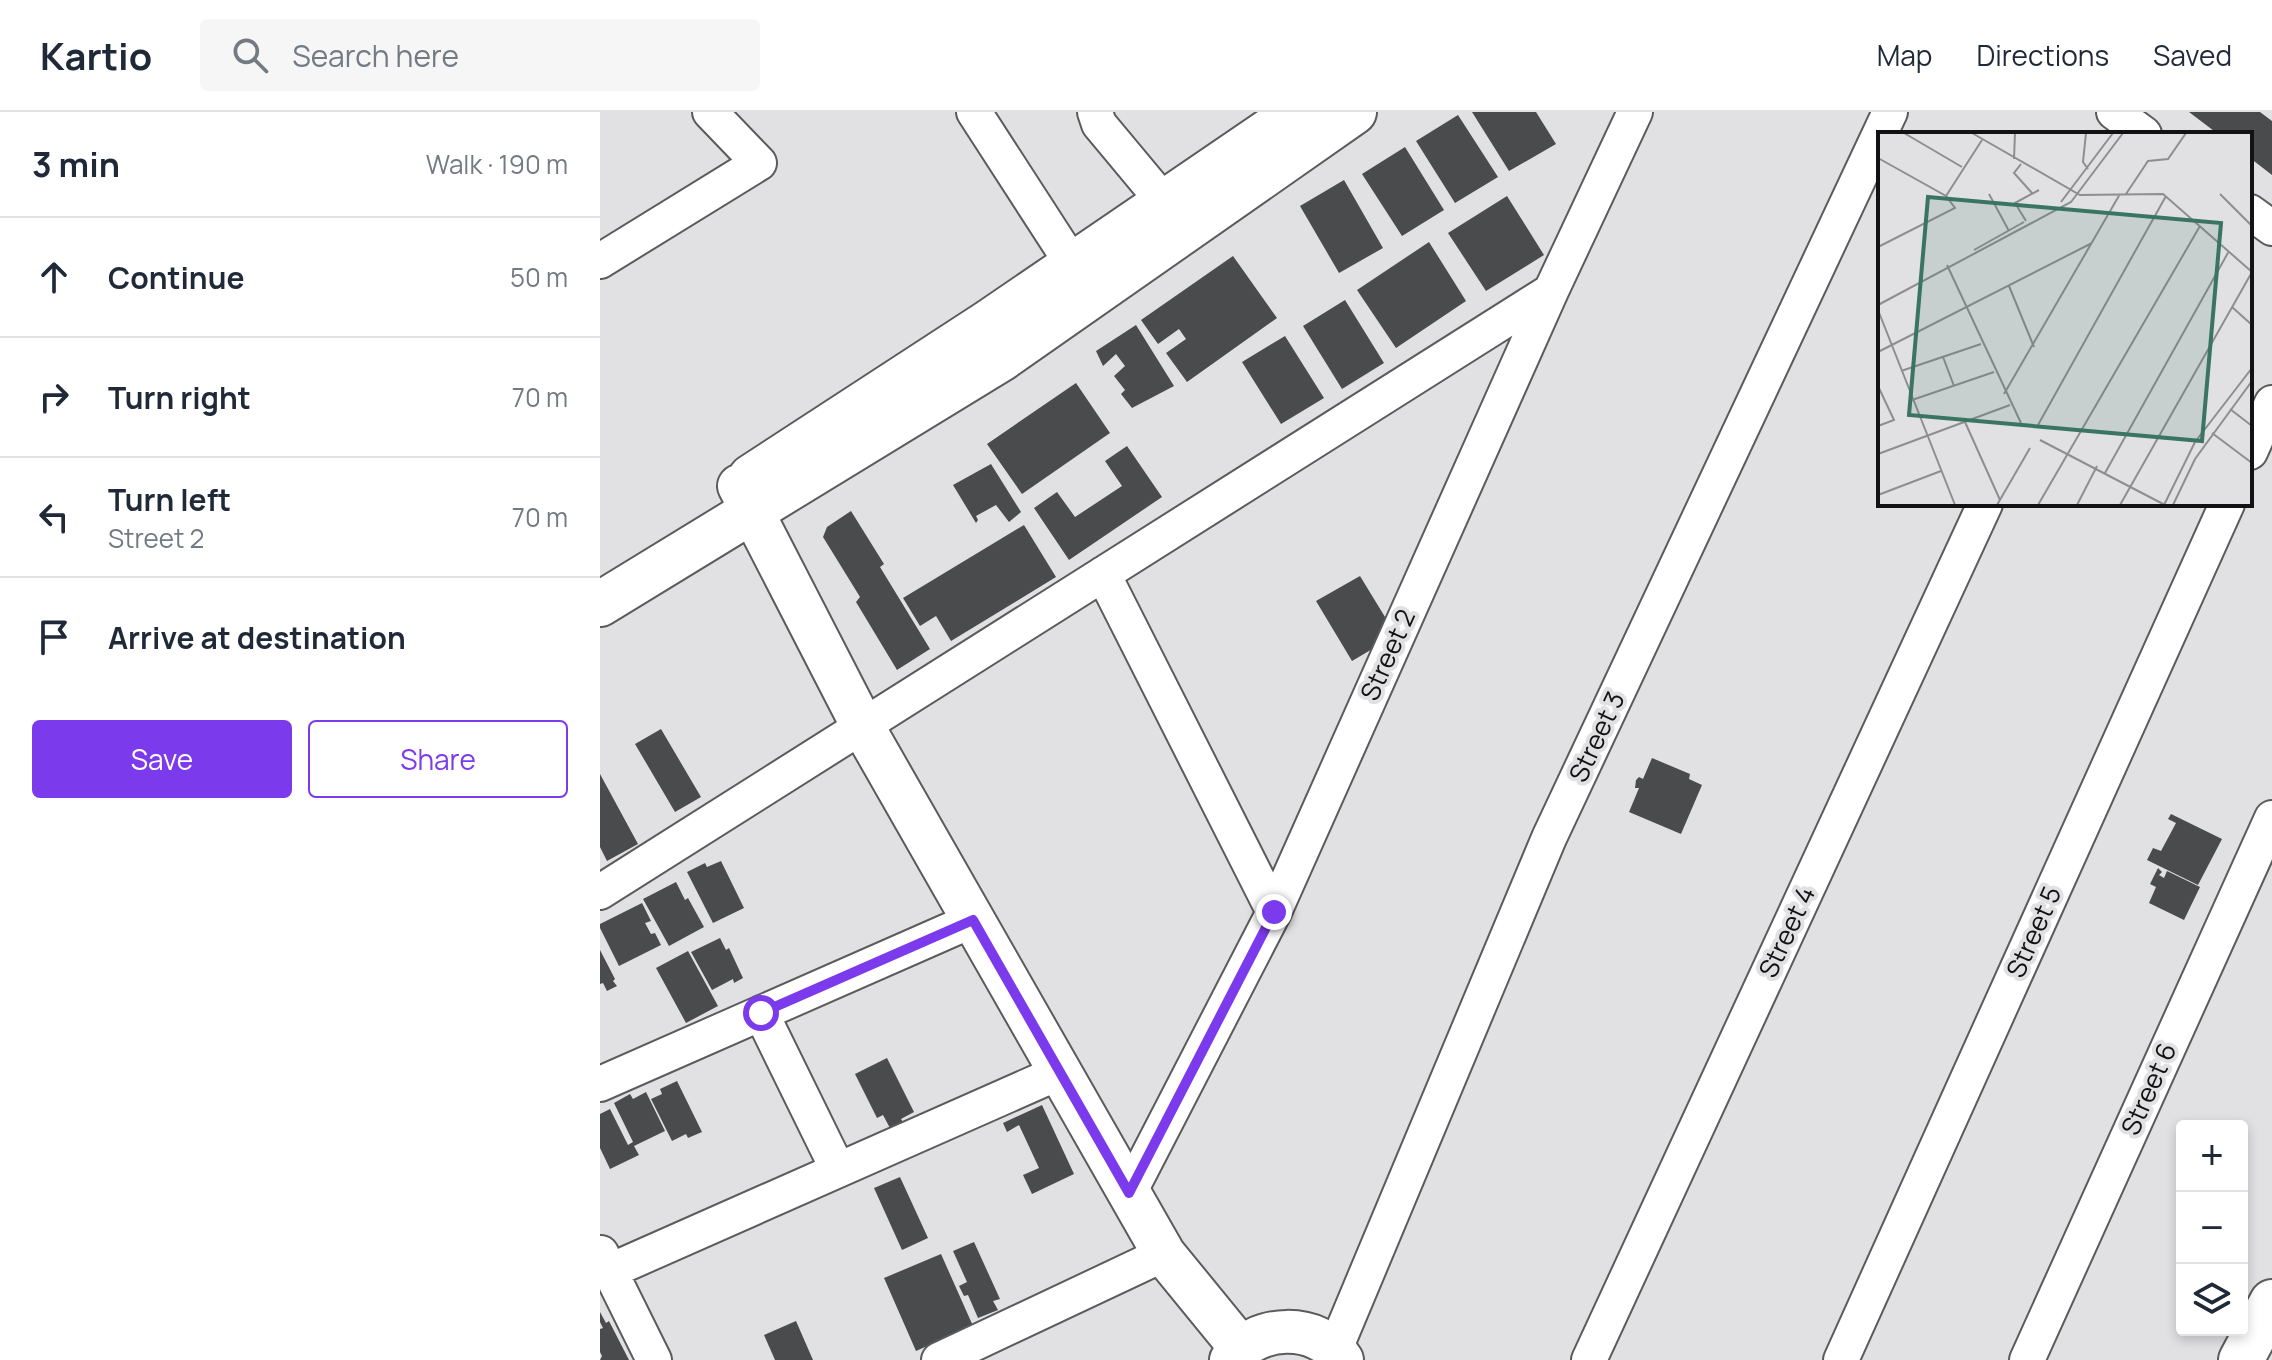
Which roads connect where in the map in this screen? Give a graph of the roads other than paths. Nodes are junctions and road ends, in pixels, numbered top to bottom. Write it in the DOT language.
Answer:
graph roads {
  1 [pos="710,112"];
  2 [pos="974,112"];
  3 [pos="1095,112"];
  4 [pos="1297,112"];
  5 [pos="1354,112"];
  6 [pos="1635,112"];
  7 [pos="1890,112"];
  8 [pos="2114,112"];
  9 [pos="1881,132"];
  10 [pos="2141,132"];
  11 [pos="1878,138"];
  12 [pos="1164,202"];
  13 [pos="2252,213"];
  14 [pos="2272,228"];
  15 [pos="600,261"];
  16 [pos="1073,265"];
  17 [pos="1551,291"];
  18 [pos="2272,403"];
  19 [pos="2252,448"];
  20 [pos="745,498"];
  21 [pos="1984,506"];
  22 [pos="2226,506"];
  23 [pos="600,572"];
  24 [pos="1103,574"];
  25 [pos="600,604"];
  26 [pos="863,727"];
  27 [pos="2272,818"];
  28 [pos="600,892"];
  29 [pos="1274,912"];
  30 [pos="973,920"];
  31 [pos="761,1013"];
  32 [pos="1060,1072"];
  33 [pos="600,1084"];
  34 [pos="838,1170"];
  35 [pos="1129,1193"];
  36 [pos="1164,1254"];
  37 [pos="605,1260"];
  38 [pos="2272,1302"];
  39 [pos="1235,1353"];
  40 [pos="1338,1355"];
  41 [pos="654,1360"];
  42 [pos="939,1360"];
  43 [pos="1589,1360"];
  44 [pos="1841,1360"];
  45 [pos="2027,1360"];
  46 [pos="2241,1360"];
  1 -- 15 [label="street"];
  2 -- 16 [label="street"];
  3 -- 12 [label="street"];
  4 -- 12 [label="main road"];
  5 -- 20 [label="main road"];
  6 -- 17 [label="street, Street 2"];
  7 -- 9 [label="street, Street 3"];
  8 -- 10 [label="street"];
  11 -- 40 [label="street, Street 3"];
  12 -- 16 [label="main road"];
  13 -- 14 [label="street"];
  16 -- 20 [label="main road"];
  17 -- 24 [label="street"];
  17 -- 29 [label="street, Street 2"];
  18 -- 19 [label="street"];
  20 -- 23 [label="main road"];
  20 -- 25 [label="main road"];
  20 -- 26 [label="street"];
  21 -- 43 [label="street, Street 4"];
  22 -- 44 [label="street, Street 5"];
  24 -- 26 [label="street"];
  24 -- 29 [label="street"];
  26 -- 28 [label="street"];
  26 -- 30 [label="street"];
  27 -- 45 [label="street, Street 6"];
  29 -- 35 [label="street, Street 2"];
  30 -- 31 [label="street"];
  30 -- 32 [label="street"];
  31 -- 33 [label="street"];
  31 -- 34 [label="street"];
  32 -- 34 [label="street"];
  32 -- 35 [label="street"];
  34 -- 37 [label="street"];
  35 -- 36 [label="street"];
  36 -- 39 [label="street"];
  36 -- 42 [label="street"];
  37 -- 41 [label="street"];
  38 -- 46 [label="main road"];
  39 -- 40 [label="street"];
}
